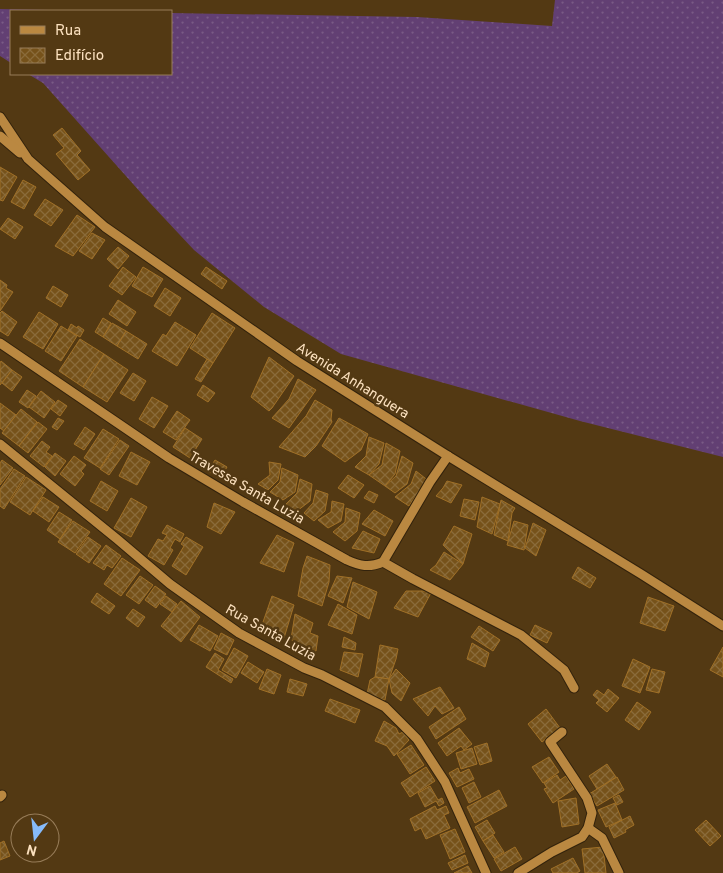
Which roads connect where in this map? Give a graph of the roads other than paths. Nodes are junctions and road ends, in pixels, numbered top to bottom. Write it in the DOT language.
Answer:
graph roads {
  1 [pos="0,117"];
  2 [pos="0,136"];
  3 [pos="28,159"];
  4 [pos="0,343"];
  5 [pos="0,444"];
  6 [pos="448,456"];
  7 [pos="383,562"];
  8 [pos="723,626"];
  9 [pos="574,688"];
  10 [pos="562,732"];
  11 [pos="588,828"];
  12 [pos="486,873"];
  13 [pos="518,873"];
  14 [pos="619,873"];
  1 -- 3 [label="street, Avenida Anhanguera"];
  2 -- 3 [label="street"];
  3 -- 6 [label="street, Avenida Anhanguera"];
  4 -- 7 [label="street, Travessa Santa Luzia"];
  5 -- 12 [label="street, Rua Santa Luzia"];
  6 -- 7 [label="street"];
  6 -- 8 [label="street, Avenida Anhanguera"];
  7 -- 9 [label="street"];
  10 -- 11 [label="street"];
  11 -- 13 [label="street"];
  11 -- 14 [label="street"];
}
